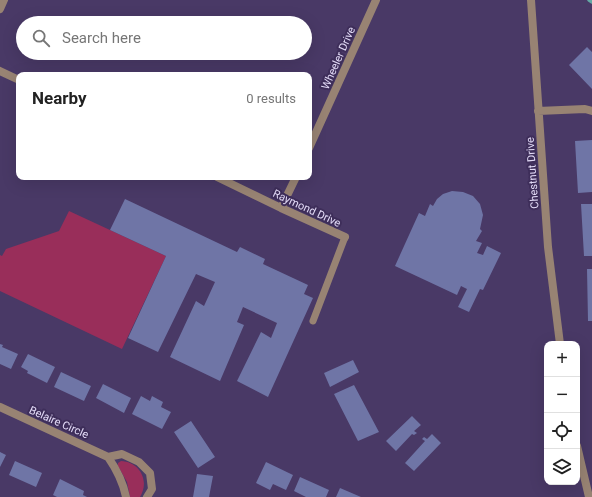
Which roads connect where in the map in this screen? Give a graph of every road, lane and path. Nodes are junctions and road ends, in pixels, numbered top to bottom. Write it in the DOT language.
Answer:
graph roads {
  1 [pos="4,0"];
  2 [pos="376,0"];
  3 [pos="531,0"];
  4 [pos="0,9"];
  5 [pos="0,71"];
  6 [pos="16,79"];
  7 [pos="538,111"];
  8 [pos="592,111"];
  9 [pos="312,141"];
  10 [pos="223,180"];
  11 [pos="295,180"];
  12 [pos="281,208"];
  13 [pos="345,237"];
  14 [pos="313,321"];
  15 [pos="560,341"];
  16 [pos="0,407"];
  17 [pos="578,449"];
  18 [pos="108,457"];
  19 [pos="126,497"];
  20 [pos="147,497"];
  21 [pos="589,497"];
  1 -- 4 [label="street"];
  2 -- 9 [label="street, Wheeler Drive"];
  3 -- 7 [label="street, Chestnut Drive"];
  5 -- 6 [label="street"];
  7 -- 8 [label="street"];
  7 -- 15 [label="street, Chestnut Drive"];
  10 -- 12 [label="street, Raymond Drive"];
  11 -- 12 [label="street"];
  12 -- 13 [label="street, Raymond Drive"];
  13 -- 14 [label="lane"];
  16 -- 18 [label="street, Belaire Circle"];
  17 -- 21 [label="street"];
  18 -- 19 [label="street"];
  18 -- 20 [label="street, Belaire Circle"];
}
